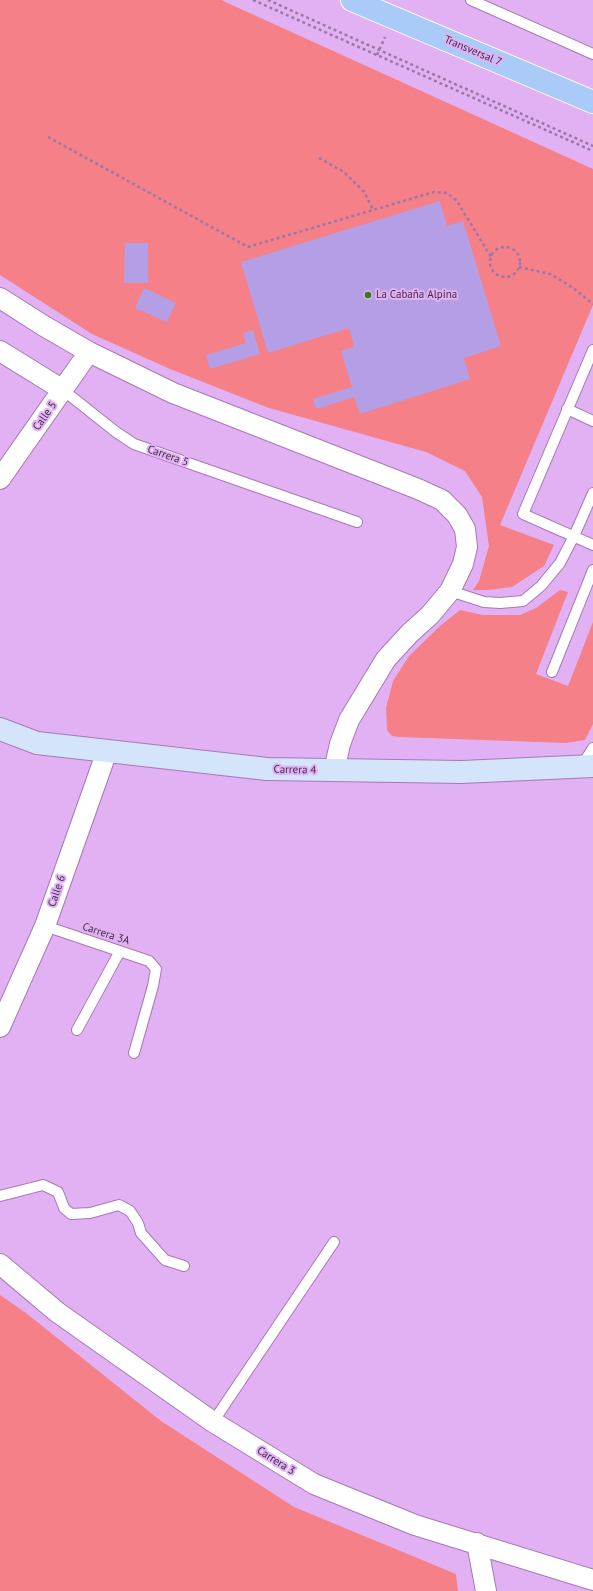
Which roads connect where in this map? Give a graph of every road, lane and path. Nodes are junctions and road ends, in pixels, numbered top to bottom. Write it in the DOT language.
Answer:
graph roads {
  1 [pos="253,0"];
  2 [pos="268,0"];
  3 [pos="352,0"];
  4 [pos="471,0"];
  5 [pos="593,54"];
  6 [pos="593,102"];
  7 [pos="48,137"];
  8 [pos="593,146"];
  9 [pos="593,152"];
  10 [pos="319,158"];
  11 [pos="374,209"];
  12 [pos="491,257"];
  13 [pos="519,267"];
  14 [pos="0,298"];
  15 [pos="593,304"];
  16 [pos="593,350"];
  17 [pos="0,351"];
  18 [pos="89,352"];
  19 [pos="63,390"];
  20 [pos="567,409"];
  21 [pos="593,421"];
  22 [pos="0,480"];
  23 [pos="593,493"];
  24 [pos="357,522"];
  25 [pos="574,536"];
  26 [pos="593,545"];
  27 [pos="593,570"];
  28 [pos="450,591"];
  29 [pos="552,672"];
  30 [pos="0,729"];
  31 [pos="593,748"];
  32 [pos="106,751"];
  33 [pos="587,766"];
  34 [pos="334,771"];
  35 [pos="44,926"];
  36 [pos="120,951"];
  37 [pos="0,1028"];
  38 [pos="77,1030"];
  39 [pos="134,1053"];
  40 [pos="0,1196"];
  41 [pos="334,1242"];
  42 [pos="0,1264"];
  43 [pos="184,1266"];
  44 [pos="213,1422"];
  45 [pos="476,1544"];
  46 [pos="593,1580"];
  47 [pos="486,1591"];
  1 -- 9 [label="path"];
  2 -- 8 [label="path"];
  3 -- 6 [label="main road, Transversal 7"];
  4 -- 5 [label="lane"];
  7 -- 11 [label="path"];
  10 -- 11 [label="path"];
  11 -- 12 [label="path"];
  12 -- 13 [label="path"];
  12 -- 13 [label="path"];
  13 -- 15 [label="path"];
  14 -- 18 [label="street"];
  16 -- 20 [label="lane"];
  17 -- 19 [label="street, Carrera 5"];
  18 -- 19 [label="street, Calle 5"];
  18 -- 28 [label="street"];
  19 -- 22 [label="street, Calle 5"];
  19 -- 24 [label="lane, Carrera 5"];
  20 -- 21 [label="lane"];
  20 -- 25 [label="lane"];
  23 -- 25 [label="lane"];
  25 -- 26 [label="lane"];
  25 -- 28 [label="lane"];
  27 -- 29 [label="lane"];
  28 -- 34 [label="street"];
  30 -- 32 [label="main road, Carrera 4"];
  31 -- 33 [label="lane"];
  32 -- 34 [label="main road, Carrera 4"];
  32 -- 35 [label="street, Calle 6"];
  33 -- 34 [label="main road, Carrera 4"];
  35 -- 36 [label="lane, Carrera 3A"];
  35 -- 37 [label="street, Calle 6"];
  36 -- 38 [label="lane"];
  36 -- 39 [label="lane, Carrera 3A"];
  40 -- 43 [label="lane"];
  41 -- 44 [label="lane"];
  42 -- 44 [label="street, Carrera 3"];
  44 -- 45 [label="street, Carrera 3"];
  45 -- 46 [label="street, Carrera 3"];
  45 -- 47 [label="street"];
}
